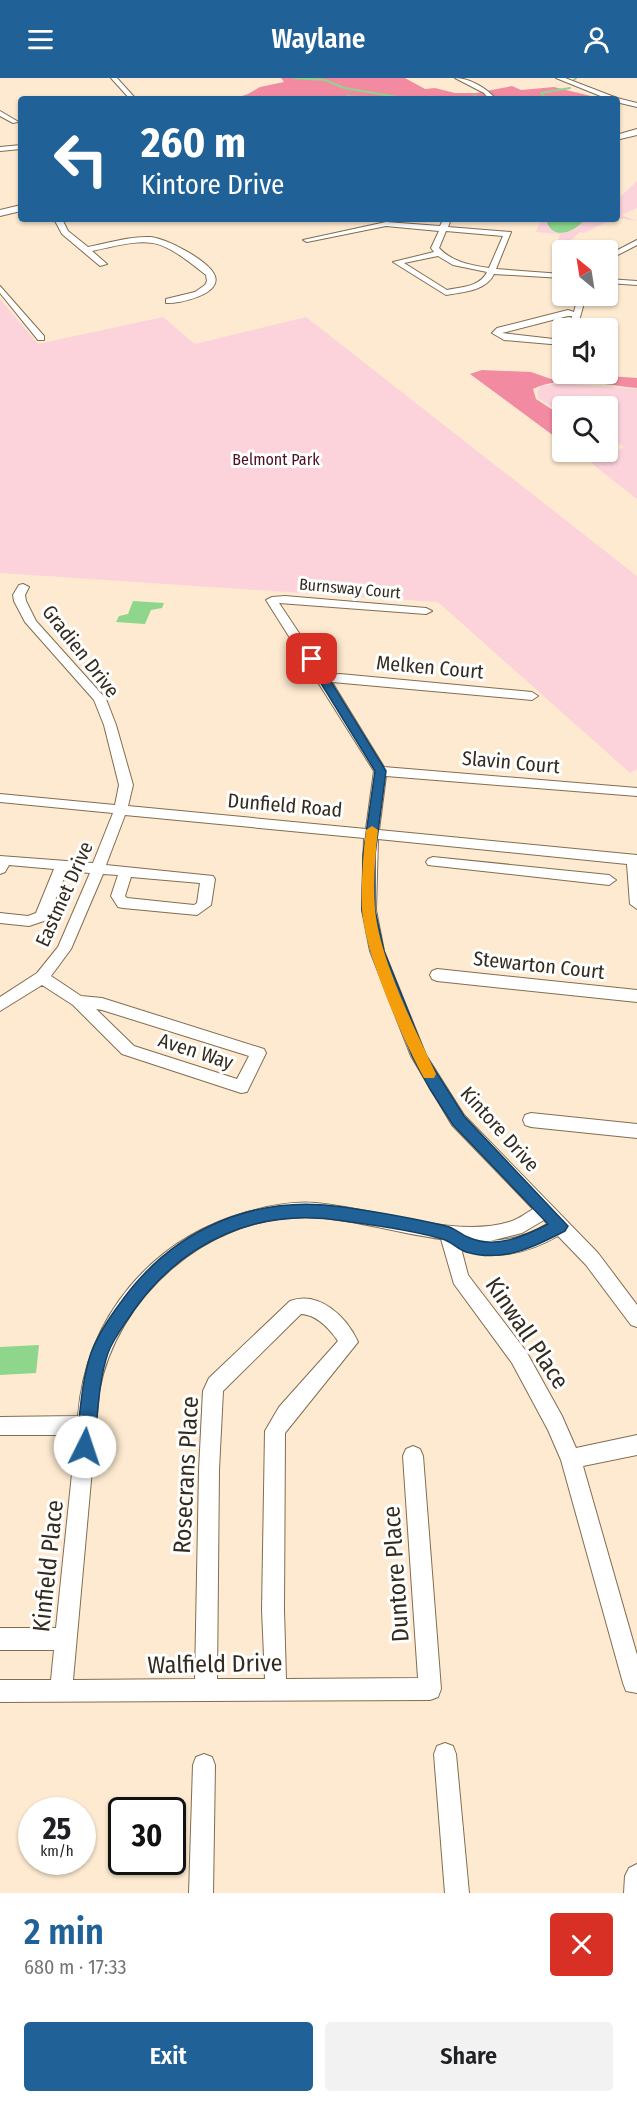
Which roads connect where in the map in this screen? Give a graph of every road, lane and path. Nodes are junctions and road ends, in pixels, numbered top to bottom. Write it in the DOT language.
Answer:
graph roads {
  1 [pos="114,78"];
  2 [pos="458,78"];
  3 [pos="559,78"];
  4 [pos="130,96"];
  5 [pos="490,96"];
  6 [pos="607,96"];
  7 [pos="620,100"];
  8 [pos="637,105"];
  9 [pos="0,113"];
  10 [pos="15,122"];
  11 [pos="637,132"];
  12 [pos="620,137"];
  13 [pos="18,147"];
  14 [pos="0,150"];
  15 [pos="18,209"];
  16 [pos="0,213"];
  17 [pos="60,222"];
  18 [pos="446,222"];
  19 [pos="443,228"];
  20 [pos="307,240"];
  21 [pos="637,242"];
  22 [pos="86,250"];
  23 [pos="618,252"];
  24 [pos="437,254"];
  25 [pos="103,264"];
  26 [pos="494,270"];
  27 [pos="552,275"];
  28 [pos="618,282"];
  29 [pos="637,284"];
  30 [pos="0,288"];
  31 [pos="169,302"];
  32 [pos="579,306"];
  33 [pos="577,315"];
  34 [pos="576,318"];
  35 [pos="41,338"];
  36 [pos="552,342"];
  37 [pos="23,587"];
  38 [pos="426,611"];
  39 [pos="324,679"];
  40 [pos="532,696"];
  41 [pos="380,771"];
  42 [pos="637,792"];
  43 [pos="0,798"];
  44 [pos="121,809"];
  45 [pos="371,833"];
  46 [pos="503,848"];
  47 [pos="636,859"];
  48 [pos="433,862"];
  49 [pos="62,866"];
  50 [pos="99,868"];
  51 [pos="0,869"];
  52 [pos="500,869"];
  53 [pos="126,871"];
  54 [pos="609,880"];
  55 [pos="637,904"];
  56 [pos="0,918"];
  57 [pos="437,975"];
  58 [pos="42,977"];
  59 [pos="637,996"];
  60 [pos="78,1001"];
  61 [pos="0,1005"];
  62 [pos="531,1120"];
  63 [pos="637,1131"];
  64 [pos="545,1210"];
  65 [pos="560,1226"];
  66 [pos="448,1233"];
  67 [pos="637,1319"];
  68 [pos="87,1425"];
  69 [pos="0,1426"];
  70 [pos="637,1445"];
  71 [pos="413,1456"];
  72 [pos="571,1459"];
  73 [pos="0,1639"];
  74 [pos="66,1639"];
  75 [pos="634,1683"];
  76 [pos="430,1689"];
  77 [pos="276,1690"];
  78 [pos="0,1691"];
  79 [pos="206,1691"];
  80 [pos="61,1692"];
  81 [pos="445,1754"];
  82 [pos="204,1766"];
  83 [pos="637,1876"];
  84 [pos="201,1893"];
  85 [pos="457,1893"];
  86 [pos="636,1893"];
  1 -- 4 [label="street"];
  2 -- 5 [label="street"];
  3 -- 6 [label="street"];
  7 -- 8 [label="street"];
  9 -- 10 [label="street"];
  11 -- 12 [label="main road"];
  13 -- 14 [label="street"];
  15 -- 16 [label="main road"];
  17 -- 22 [label="street"];
  18 -- 19 [label="street"];
  19 -- 20 [label="street"];
  19 -- 24 [label="street"];
  19 -- 26 [label="street"];
  21 -- 23 [label="street"];
  22 -- 25 [label="street"];
  22 -- 31 [label="street"];
  24 -- 26 [label="street"];
  24 -- 26 [label="street"];
  26 -- 27 [label="street"];
  28 -- 29 [label="street"];
  30 -- 35 [label="street"];
  32 -- 33 [label="street"];
  33 -- 34 [label="street"];
  33 -- 36 [label="street"];
  37 -- 44 [label="street, Gradien Drive"];
  38 -- 39 [label="street, Burnsway Court"];
  39 -- 40 [label="street, Melken Court"];
  39 -- 41 [label="street"];
  41 -- 42 [label="street, Slavin Court"];
  41 -- 45 [label="street, Kintore Drive"];
  43 -- 44 [label="street, Dunfield Road"];
  44 -- 45 [label="street, Dunfield Road"];
  44 -- 50 [label="street, Eastmet Drive"];
  45 -- 46 [label="street, Dunfield Road"];
  45 -- 64 [label="street, Kintore Drive"];
  46 -- 47 [label="street, Dunfield Road"];
  46 -- 52 [label="street"];
  47 -- 55 [label="street"];
  48 -- 52 [label="street"];
  49 -- 50 [label="street"];
  49 -- 51 [label="street"];
  49 -- 56 [label="street"];
  50 -- 53 [label="street"];
  50 -- 58 [label="street, Eastmet Drive"];
  52 -- 54 [label="street"];
  53 -- 53 [label="street"];
  57 -- 59 [label="street, Stewarton Court"];
  58 -- 60 [label="street, Aven Way"];
  58 -- 61 [label="street, Eastmet Drive"];
  60 -- 60 [label="street, Aven Way"];
  62 -- 63 [label="street"];
  64 -- 65 [label="street, Kintore Drive"];
  64 -- 66 [label="street, Kinfield Place"];
  65 -- 66 [label="street, Kinfield Place"];
  65 -- 67 [label="street, Kintore Drive"];
  66 -- 68 [label="street, Kinfield Place"];
  66 -- 72 [label="street, Kinwall Place"];
  68 -- 69 [label="street"];
  68 -- 74 [label="street, Kinfield Place"];
  70 -- 72 [label="street"];
  71 -- 76 [label="street, Duntore Place"];
  72 -- 75 [label="street, Kinwall Place"];
  73 -- 74 [label="street"];
  74 -- 80 [label="street, Kinfield Place"];
  76 -- 77 [label="street, Walfield Drive"];
  77 -- 79 [label="street, Walfield Drive"];
  77 -- 79 [label="street, Rosecrans Place"];
  78 -- 80 [label="street, Walfield Drive"];
  79 -- 80 [label="street, Walfield Drive"];
  81 -- 85 [label="street"];
  82 -- 84 [label="street"];
  83 -- 86 [label="street"];
}
